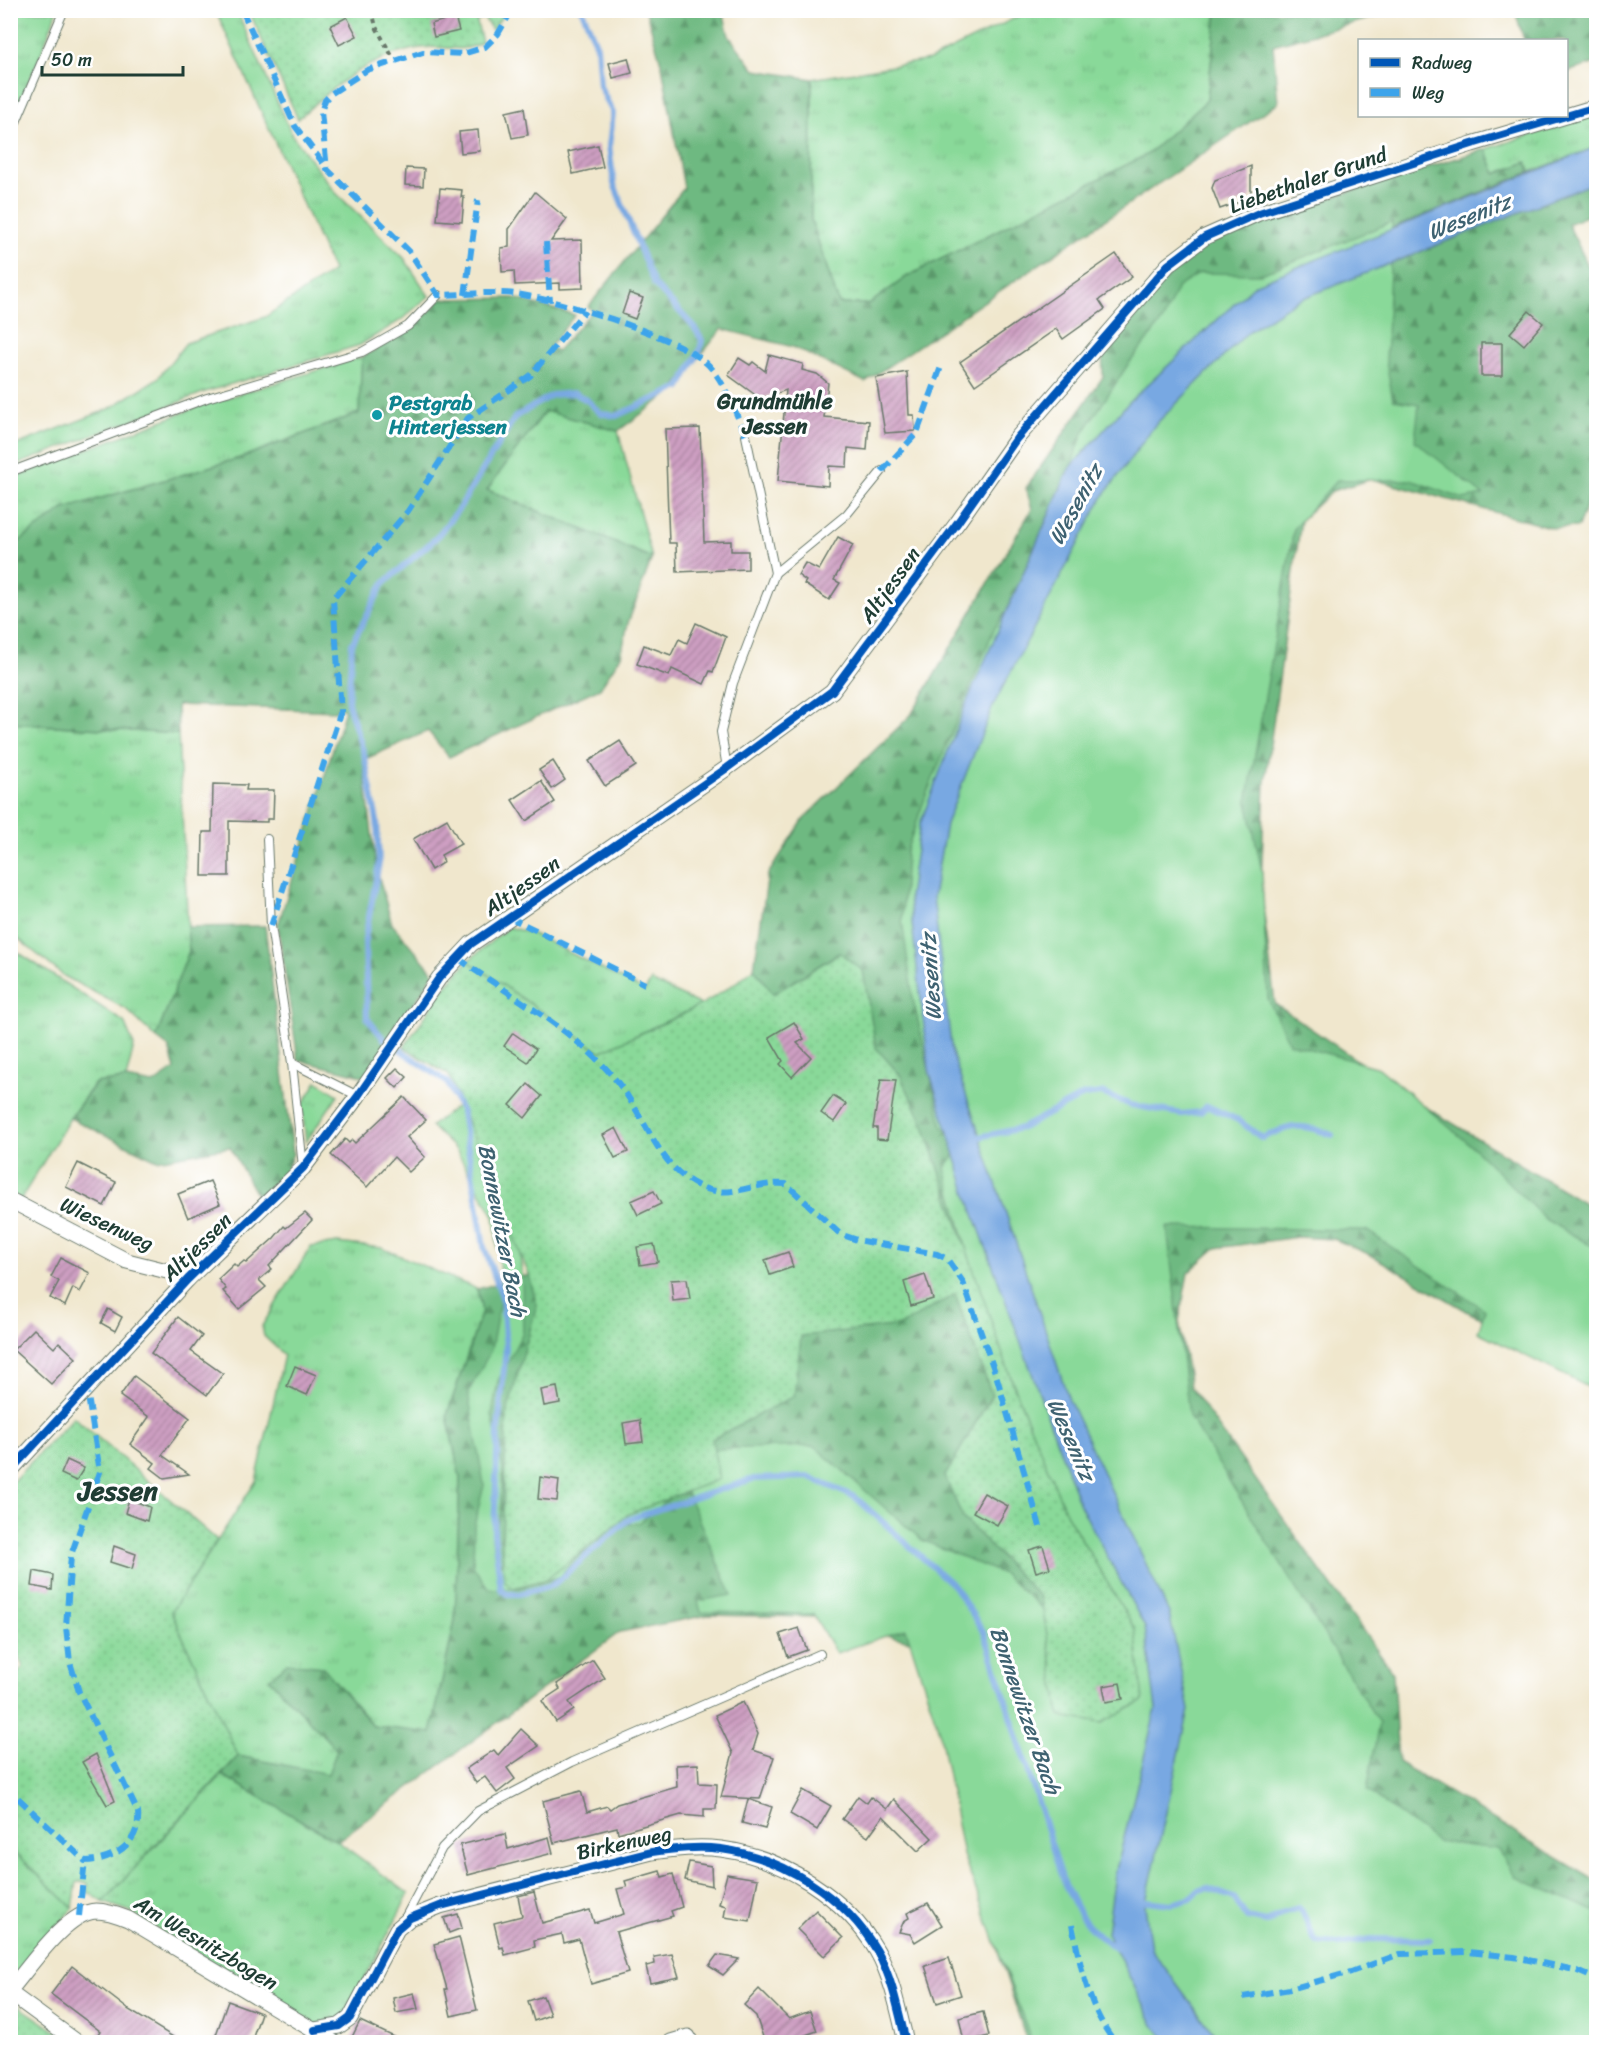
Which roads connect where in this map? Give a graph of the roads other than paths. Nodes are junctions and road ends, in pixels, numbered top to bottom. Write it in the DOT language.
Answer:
graph roads {
  1 [pos="64,10"];
  2 [pos="1596,107"];
  3 [pos="1568,116"];
  4 [pos="1564,117"];
  5 [pos="10,136"];
  6 [pos="438,295"];
  7 [pos="1079,364"];
  8 [pos="746,436"];
  9 [pos="882,471"];
  10 [pos="10,472"];
  11 [pos="775,573"];
  12 [pos="727,768"];
  13 [pos="267,839"];
  14 [pos="292,1063"];
  15 [pos="358,1096"];
  16 [pos="303,1168"];
  17 [pos="10,1200"];
  18 [pos="188,1279"];
  19 [pos="10,1471"];
  20 [pos="820,1654"];
  21 [pos="403,1922"];
  22 [pos="10,1991"];
  23 [pos="315,2030"];
  24 [pos="77,2043"];
  25 [pos="333,2043"];
  26 [pos="671,2043"];
  27 [pos="690,2043"];
  28 [pos="906,2043"];
  1 -- 5 [label="lane"];
  2 -- 3 [label="street, Liebethaler Grund"];
  4 -- 7 [label="street, Liebethaler Grund"];
  6 -- 10 [label="lane"];
  7 -- 12 [label="street, Altjessen"];
  8 -- 11 [label="lane"];
  9 -- 11 [label="lane"];
  11 -- 12 [label="lane"];
  12 -- 15 [label="street, Altjessen"];
  13 -- 14 [label="lane"];
  14 -- 15 [label="lane"];
  14 -- 16 [label="lane"];
  15 -- 16 [label="street, Altjessen"];
  16 -- 18 [label="street, Altjessen"];
  17 -- 18 [label="street, Wiesenweg"];
  18 -- 19 [label="street, Altjessen"];
  20 -- 21 [label="lane"];
  21 -- 23 [label="street"];
  21 -- 28 [label="street, Birkenweg"];
  22 -- 23 [label="street, Am Wesnitzbogen"];
  22 -- 24 [label="street"];
  23 -- 25 [label="street, Am Wesnitzbogen"];
  26 -- 27 [label="street"];
}
